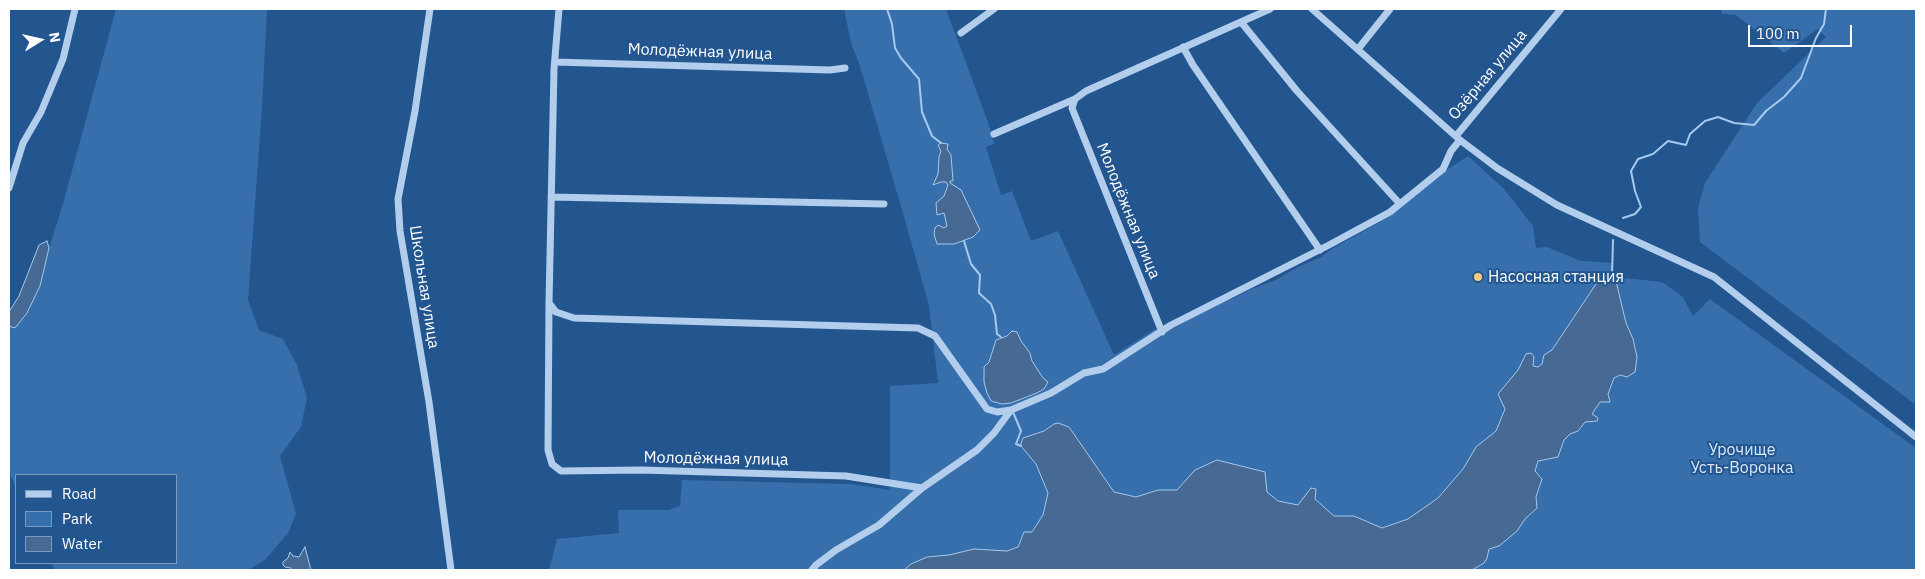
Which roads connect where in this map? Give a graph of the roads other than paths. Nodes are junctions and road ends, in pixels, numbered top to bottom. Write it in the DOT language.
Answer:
graph roads {
  1 [pos="75,9"];
  2 [pos="430,9"];
  3 [pos="559,9"];
  4 [pos="994,9"];
  5 [pos="1270,9"];
  6 [pos="1312,9"];
  7 [pos="1390,9"];
  8 [pos="1562,9"];
  9 [pos="1241,22"];
  10 [pos="961,33"];
  11 [pos="1184,47"];
  12 [pos="1358,49"];
  13 [pos="555,62"];
  14 [pos="845,68"];
  15 [pos="1075,99"];
  16 [pos="994,134"];
  17 [pos="1458,138"];
  18 [pos="9,188"];
  19 [pos="551,197"];
  20 [pos="884,204"];
  21 [pos="1400,204"];
  22 [pos="1320,250"];
  23 [pos="549,303"];
  24 [pos="1162,332"];
  25 [pos="1011,410"];
  26 [pos="1916,437"];
  27 [pos="922,488"];
  28 [pos="451,570"];
  29 [pos="812,570"];
  1 -- 18 [label="street"];
  2 -- 28 [label="street, Школьная улица"];
  3 -- 13 [label="street, Молодёжная улица"];
  4 -- 10 [label="street"];
  5 -- 9 [label="street"];
  6 -- 12 [label="street"];
  7 -- 12 [label="street"];
  8 -- 17 [label="street, Озёрная улица"];
  9 -- 11 [label="street"];
  9 -- 21 [label="street"];
  11 -- 15 [label="street"];
  11 -- 22 [label="street"];
  12 -- 17 [label="street"];
  13 -- 14 [label="street, Молодёжная улица"];
  13 -- 19 [label="street, Молодёжная улица"];
  15 -- 16 [label="street"];
  15 -- 24 [label="street, Молодёжная улица"];
  17 -- 21 [label="street, Озёрная улица"];
  17 -- 26 [label="street"];
  19 -- 20 [label="street"];
  19 -- 23 [label="street, Молодёжная улица"];
  21 -- 22 [label="street"];
  22 -- 24 [label="street"];
  23 -- 25 [label="street"];
  23 -- 27 [label="street, Молодёжная улица"];
  24 -- 25 [label="street"];
  25 -- 27 [label="street"];
  27 -- 29 [label="street"];
}
